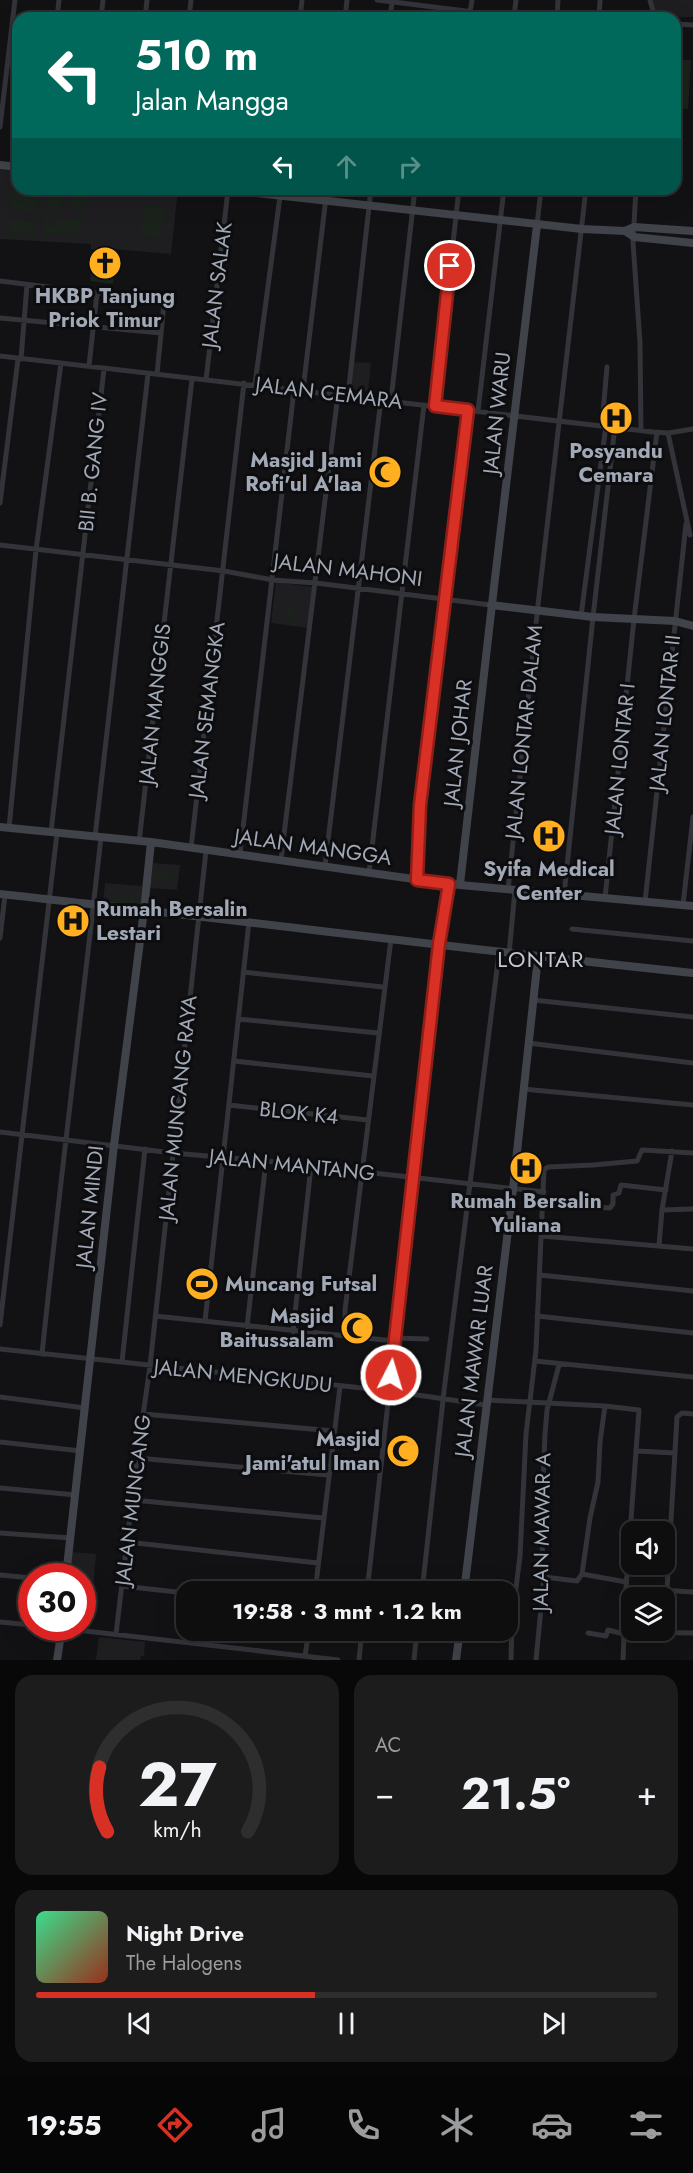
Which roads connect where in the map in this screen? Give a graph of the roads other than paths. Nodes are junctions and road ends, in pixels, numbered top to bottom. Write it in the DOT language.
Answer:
graph roads {
  1 [pos="382,0"];
  2 [pos="472,0"];
  3 [pos="392,2"];
  4 [pos="426,3"];
  5 [pos="436,7"];
  6 [pos="391,12"];
  7 [pos="436,12"];
  8 [pos="470,12"];
  9 [pos="12,25"];
  10 [pos="0,127"];
  11 [pos="227,195"];
  12 [pos="280,195"];
  13 [pos="295,195"];
  14 [pos="326,195"];
  15 [pos="370,195"];
  16 [pos="414,195"];
  17 [pos="458,195"];
  18 [pos="503,195"];
  19 [pos="540,195"];
  20 [pos="585,195"];
  21 [pos="636,195"];
  22 [pos="326,201"];
  23 [pos="369,205"];
  24 [pos="413,210"];
  25 [pos="456,215"];
  26 [pos="501,221"];
  27 [pos="537,225"];
  28 [pos="634,227"];
  29 [pos="582,229"];
  30 [pos="625,231"];
  31 [pos="693,231"];
  32 [pos="634,237"];
  33 [pos="693,243"];
  34 [pos="0,281"];
  35 [pos="27,285"];
  36 [pos="97,293"];
  37 [pos="0,318"];
  38 [pos="24,320"];
  39 [pos="93,327"];
  40 [pos="161,333"];
  41 [pos="0,357"];
  42 [pos="19,359"];
  43 [pos="61,363"];
  44 [pos="89,366"];
  45 [pos="607,367"];
  46 [pos="104,369"];
  47 [pos="148,374"];
  48 [pos="157,374"];
  49 [pos="192,379"];
  50 [pos="206,380"];
  51 [pos="244,383"];
  52 [pos="255,384"];
  53 [pos="303,389"];
  54 [pos="294,390"];
  55 [pos="338,394"];
  56 [pos="348,395"];
  57 [pos="391,397"];
  58 [pos="381,399"];
  59 [pos="424,405"];
  60 [pos="435,406"];
  61 [pos="468,410"];
  62 [pos="478,411"];
  63 [pos="514,414"];
  64 [pos="560,420"];
  65 [pos="604,424"];
  66 [pos="615,426"];
  67 [pos="693,429"];
  68 [pos="641,430"];
  69 [pos="657,432"];
  70 [pos="668,433"];
  71 [pos="0,503"];
  72 [pos="686,524"];
  73 [pos="690,535"];
  74 [pos="0,545"];
  75 [pos="36,550"];
  76 [pos="83,556"];
  77 [pos="127,561"];
  78 [pos="170,566"];
  79 [pos="224,571"];
  80 [pos="273,580"];
  81 [pos="316,583"];
  82 [pos="358,589"];
  83 [pos="403,594"];
  84 [pos="446,599"];
  85 [pos="491,605"];
  86 [pos="537,611"];
  87 [pos="581,616"];
  88 [pos="593,617"];
  89 [pos="634,619"];
  90 [pos="675,621"];
  91 [pos="693,626"];
  92 [pos="693,817"];
  93 [pos="0,827"];
  94 [pos="9,828"];
  95 [pos="54,833"];
  96 [pos="98,837"];
  97 [pos="139,842"];
  98 [pos="151,842"];
  99 [pos="191,848"];
  100 [pos="206,851"];
  101 [pos="240,854"];
  102 [pos="281,859"];
  103 [pos="325,866"];
  104 [pos="369,873"];
  105 [pos="417,880"];
  106 [pos="449,884"];
  107 [pos="460,884"];
  108 [pos="511,890"];
  109 [pos="2,895"];
  110 [pos="564,895"];
  111 [pos="605,898"];
  112 [pos="50,900"];
  113 [pos="645,902"];
  114 [pos="94,904"];
  115 [pos="683,905"];
  116 [pos="693,906"];
  117 [pos="144,910"];
  118 [pos="200,916"];
  119 [pos="249,922"];
  120 [pos="572,929"];
  121 [pos="0,938"];
  122 [pos="391,939"];
  123 [pos="693,941"];
  124 [pos="439,944"];
  125 [pos="499,953"];
  126 [pos="508,954"];
  127 [pos="538,957"];
  128 [pos="243,972"];
  129 [pos="693,973"];
  130 [pos="384,987"];
  131 [pos="533,1000"];
  132 [pos="693,1017"];
  133 [pos="238,1019"];
  134 [pos="378,1033"];
  135 [pos="528,1043"];
  136 [pos="234,1061"];
  137 [pos="693,1063"];
  138 [pos="373,1076"];
  139 [pos="523,1089"];
  140 [pos="229,1105"];
  141 [pos="693,1105"];
  142 [pos="368,1120"];
  143 [pos="0,1131"];
  144 [pos="22,1134"];
  145 [pos="64,1140"];
  146 [pos="114,1145"];
  147 [pos="145,1149"];
  148 [pos="672,1151"];
  149 [pos="173,1153"];
  150 [pos="693,1153"];
  151 [pos="223,1156"];
  152 [pos="266,1161"];
  153 [pos="311,1166"];
  154 [pos="362,1172"];
  155 [pos="413,1178"];
  156 [pos="470,1184"];
  157 [pos="513,1189"];
  158 [pos="666,1190"];
  159 [pos="544,1192"];
  160 [pos="577,1206"];
  161 [pos="693,1209"];
  162 [pos="662,1210"];
  163 [pos="543,1236"];
  164 [pos="659,1245"];
  165 [pos="693,1249"];
  166 [pos="540,1275"];
  167 [pos="693,1291"];
  168 [pos="155,1316"];
  169 [pos="537,1317"];
  170 [pos="205,1321"];
  171 [pos="0,1325"];
  172 [pos="247,1327"];
  173 [pos="293,1332"];
  174 [pos="693,1333"];
  175 [pos="345,1336"];
  176 [pos="394,1340"];
  177 [pos="427,1340"];
  178 [pos="0,1349"];
  179 [pos="42,1354"];
  180 [pos="92,1359"];
  181 [pos="535,1361"];
  182 [pos="122,1362"];
  183 [pos="559,1365"];
  184 [pos="150,1366"];
  185 [pos="693,1377"];
  186 [pos="340,1387"];
  187 [pos="390,1391"];
  188 [pos="0,1397"];
  189 [pos="444,1400"];
  190 [pos="486,1403"];
  191 [pos="530,1404"];
  192 [pos="549,1404"];
  193 [pos="605,1406"];
  194 [pos="86,1408"];
  195 [pos="143,1414"];
  196 [pos="693,1414"];
  197 [pos="334,1431"];
  198 [pos="0,1442"];
  199 [pos="81,1451"];
  200 [pos="637,1451"];
  201 [pos="675,1453"];
  202 [pos="137,1458"];
  203 [pos="328,1474"];
  204 [pos="0,1488"];
  205 [pos="76,1495"];
  206 [pos="133,1500"];
  207 [pos="323,1518"];
  208 [pos="0,1533"];
  209 [pos="71,1538"];
  210 [pos="128,1542"];
  211 [pos="68,1563"];
  212 [pos="318,1563"];
  213 [pos="582,1574"];
  214 [pos="0,1575"];
  215 [pos="18,1577"];
  216 [pos="544,1577"];
  217 [pos="316,1581"];
  218 [pos="368,1581"];
  219 [pos="423,1581"];
  220 [pos="465,1581"];
  221 [pos="626,1585"];
  222 [pos="122,1586"];
  223 [pos="642,1587"];
  224 [pos="667,1587"];
  225 [pos="675,1591"];
  226 [pos="176,1592"];
  227 [pos="693,1592"];
  228 [pos="0,1622"];
  229 [pos="18,1624"];
  230 [pos="96,1632"];
  231 [pos="621,1632"];
  232 [pos="588,1633"];
  233 [pos="675,1633"];
  234 [pos="693,1633"];
  235 [pos="116,1634"];
  236 [pos="59,1641"];
  237 [pos="307,1641"];
  238 [pos="361,1641"];
  239 [pos="416,1641"];
  240 [pos="459,1641"];
  241 [pos="624,1641"];
  242 [pos="305,1656"];
  243 [pos="57,1660"];
  244 [pos="338,1660"];
  245 [pos="359,1660"];
  246 [pos="414,1660"];
  247 [pos="456,1660"];
  248 [pos="511,1660"];
  249 [pos="536,1660"];
  250 [pos="623,1660"];
  1 -- 3 [label="street"];
  2 -- 8 [label="street"];
  3 -- 4 [label="street"];
  3 -- 6 [label="street"];
  4 -- 5 [label="street"];
  5 -- 7 [label="street"];
  5 -- 8 [label="street"];
  9 -- 10 [label="street"];
  11 -- 50 [label="street, JALAN SALAK"];
  12 -- 52 [label="street"];
  13 -- 22 [label="street"];
  14 -- 22 [label="street"];
  15 -- 23 [label="street"];
  16 -- 24 [label="street"];
  17 -- 25 [label="street"];
  18 -- 26 [label="street"];
  19 -- 27 [label="street"];
  20 -- 29 [label="street, JALAN LONTAR DALAM"];
  21 -- 28 [label="street"];
  22 -- 23 [label="street"];
  22 -- 53 [label="street"];
  23 -- 24 [label="street"];
  23 -- 56 [label="street"];
  24 -- 25 [label="street"];
  24 -- 57 [label="street"];
  25 -- 26 [label="street"];
  25 -- 60 [label="street"];
  26 -- 27 [label="street"];
  26 -- 62 [label="street"];
  27 -- 29 [label="street"];
  27 -- 63 [label="street, JALAN WARU"];
  28 -- 30 [label="street"];
  28 -- 31 [label="street"];
  28 -- 32 [label="street"];
  29 -- 30 [label="street"];
  29 -- 64 [label="street, JALAN LONTAR DALAM"];
  30 -- 32 [label="street"];
  32 -- 33 [label="street"];
  32 -- 68 [label="street"];
  34 -- 35 [label="street"];
  35 -- 36 [label="street"];
  35 -- 38 [label="street"];
  36 -- 39 [label="street"];
  36 -- 40 [label="street"];
  37 -- 38 [label="street"];
  38 -- 39 [label="street"];
  38 -- 42 [label="street"];
  39 -- 40 [label="street"];
  39 -- 44 [label="street"];
  40 -- 48 [label="street"];
  41 -- 42 [label="street, JALAN CEMARA"];
  42 -- 43 [label="street, JALAN CEMARA"];
  42 -- 71 [label="street"];
  43 -- 44 [label="street, JALAN CEMARA"];
  43 -- 75 [label="street"];
  44 -- 46 [label="street, JALAN CEMARA"];
  45 -- 65 [label="street"];
  46 -- 47 [label="street, JALAN CEMARA"];
  46 -- 76 [label="street, BII B. GANG IV"];
  47 -- 48 [label="street, JALAN CEMARA"];
  47 -- 77 [label="street"];
  48 -- 49 [label="street, JALAN CEMARA"];
  49 -- 50 [label="street, JALAN CEMARA"];
  49 -- 78 [label="street, JALAN MANGGIS"];
  50 -- 51 [label="street, JALAN CEMARA"];
  51 -- 52 [label="street, JALAN CEMARA"];
  51 -- 79 [label="street, JALAN SEMANGKA"];
  52 -- 54 [label="street, JALAN CEMARA"];
  53 -- 54 [label="street, JALAN CEMARA"];
  53 -- 55 [label="street, JALAN CEMARA"];
  54 -- 80 [label="street"];
  55 -- 56 [label="street, JALAN CEMARA"];
  55 -- 81 [label="street"];
  56 -- 58 [label="street, JALAN CEMARA"];
  57 -- 58 [label="street, JALAN CEMARA"];
  57 -- 59 [label="street, JALAN CEMARA"];
  58 -- 82 [label="street"];
  59 -- 60 [label="street, JALAN CEMARA"];
  59 -- 83 [label="street"];
  60 -- 61 [label="street, JALAN CEMARA"];
  61 -- 62 [label="street, JALAN CEMARA"];
  61 -- 84 [label="street"];
  62 -- 63 [label="street, JALAN CEMARA"];
  63 -- 64 [label="street, JALAN CEMARA"];
  63 -- 85 [label="street, JALAN WARU"];
  64 -- 65 [label="street, JALAN CEMARA"];
  64 -- 86 [label="street, JALAN LONTAR DALAM"];
  65 -- 66 [label="street, JALAN CEMARA"];
  65 -- 87 [label="street"];
  66 -- 68 [label="street, JALAN CEMARA"];
  66 -- 88 [label="street"];
  67 -- 70 [label="street, JALAN CEMARA"];
  68 -- 69 [label="street, JALAN CEMARA"];
  69 -- 70 [label="street, JALAN CEMARA"];
  69 -- 89 [label="street, JALAN LONTAR I"];
  70 -- 72 [label="street"];
  72 -- 73 [label="street"];
  72 -- 90 [label="street, JALAN LONTAR II"];
  74 -- 75 [label="street, JALAN MAHONI"];
  75 -- 76 [label="street, JALAN MAHONI"];
  75 -- 94 [label="street"];
  76 -- 77 [label="street, JALAN MAHONI"];
  76 -- 95 [label="street, BII B. GANG IV"];
  77 -- 78 [label="street, JALAN MAHONI"];
  77 -- 96 [label="street"];
  78 -- 79 [label="street, JALAN MAHONI"];
  78 -- 97 [label="street, JALAN MANGGIS"];
  79 -- 80 [label="street, JALAN MAHONI"];
  79 -- 99 [label="street, JALAN SEMANGKA"];
  80 -- 81 [label="street, JALAN MAHONI"];
  80 -- 101 [label="street"];
  81 -- 82 [label="street, JALAN MAHONI"];
  81 -- 102 [label="street"];
  82 -- 83 [label="street, JALAN MAHONI"];
  82 -- 103 [label="street"];
  83 -- 84 [label="street, JALAN MAHONI"];
  83 -- 104 [label="street"];
  84 -- 85 [label="street, JALAN MAHONI"];
  84 -- 105 [label="street"];
  85 -- 86 [label="street, JALAN MAHONI"];
  85 -- 107 [label="street, JALAN JOHAR"];
  86 -- 87 [label="street, JALAN MAHONI"];
  86 -- 108 [label="street, JALAN LONTAR DALAM"];
  87 -- 88 [label="street, JALAN MAHONI"];
  88 -- 89 [label="street, JALAN MAHONI"];
  88 -- 110 [label="street"];
  89 -- 90 [label="street, JALAN MAHONI"];
  89 -- 111 [label="street, JALAN LONTAR I"];
  90 -- 91 [label="street, JALAN MAHONI"];
  90 -- 113 [label="street, JALAN LONTAR II"];
  92 -- 115 [label="street"];
  93 -- 94 [label="street, JALAN MANGGA"];
  94 -- 95 [label="street, JALAN MANGGA"];
  95 -- 96 [label="street, JALAN MANGGA"];
  95 -- 112 [label="street, BII B. GANG IV"];
  96 -- 97 [label="street, JALAN MANGGA"];
  96 -- 114 [label="street"];
  97 -- 98 [label="street, JALAN MANGGA"];
  98 -- 99 [label="street, JALAN MANGGA"];
  98 -- 117 [label="street, JALAN MINDI"];
  99 -- 100 [label="street, JALAN MANGGA"];
  100 -- 101 [label="street, JALAN MANGGA"];
  100 -- 118 [label="street, JALAN MUNCANG RAYA"];
  101 -- 102 [label="street, JALAN MANGGA"];
  102 -- 103 [label="street, JALAN MANGGA"];
  103 -- 104 [label="street, JALAN MANGGA"];
  104 -- 105 [label="street, JALAN MANGGA"];
  105 -- 106 [label="street, JALAN MANGGA"];
  106 -- 107 [label="street, JALAN MANGGA"];
  106 -- 124 [label="street"];
  107 -- 108 [label="street, JALAN MANGGA"];
  108 -- 110 [label="street, JALAN MANGGA"];
  108 -- 126 [label="street, JALAN LONTAR DALAM"];
  109 -- 112 [label="street"];
  109 -- 121 [label="street"];
  110 -- 111 [label="street, JALAN MANGGA"];
  111 -- 113 [label="street, JALAN MANGGA"];
  112 -- 114 [label="street"];
  112 -- 144 [label="street, BII B. GANG IV"];
  113 -- 115 [label="street, JALAN MANGGA"];
  114 -- 117 [label="street"];
  114 -- 145 [label="street"];
  115 -- 116 [label="street, JALAN MANGGA"];
  117 -- 118 [label="street"];
  117 -- 146 [label="street, JALAN MINDI"];
  118 -- 119 [label="street"];
  118 -- 149 [label="street, JALAN MUNCANG RAYA"];
  119 -- 122 [label="street"];
  119 -- 128 [label="street"];
  120 -- 123 [label="street"];
  122 -- 124 [label="street"];
  122 -- 130 [label="street"];
  124 -- 125 [label="street"];
  124 -- 155 [label="street"];
  125 -- 126 [label="street"];
  125 -- 156 [label="street"];
  126 -- 127 [label="street"];
  127 -- 129 [label="street"];
  127 -- 131 [label="street, JALAN MAWAR LUAR"];
  128 -- 130 [label="street"];
  128 -- 133 [label="street"];
  130 -- 134 [label="street"];
  131 -- 132 [label="street"];
  131 -- 135 [label="street, JALAN MAWAR LUAR"];
  133 -- 134 [label="street"];
  133 -- 136 [label="street"];
  134 -- 138 [label="street"];
  135 -- 137 [label="street"];
  135 -- 139 [label="street, JALAN MAWAR LUAR"];
  136 -- 138 [label="street"];
  136 -- 140 [label="street"];
  138 -- 142 [label="street"];
  139 -- 141 [label="street"];
  139 -- 157 [label="street, JALAN MAWAR LUAR"];
  140 -- 142 [label="street, BLOK K4"];
  140 -- 151 [label="street"];
  142 -- 154 [label="street"];
  143 -- 144 [label="street, JALAN MANTANG"];
  144 -- 145 [label="street, JALAN MANTANG"];
  144 -- 171 [label="street, BII B. GANG IV"];
  145 -- 146 [label="street, JALAN MANTANG"];
  145 -- 179 [label="street"];
  146 -- 147 [label="street, JALAN MANTANG"];
  146 -- 180 [label="street, JALAN MINDI"];
  147 -- 149 [label="street, JALAN MANTANG"];
  147 -- 182 [label="street"];
  148 -- 150 [label="street"];
  148 -- 158 [label="street"];
  148 -- 159 [label="street"];
  149 -- 151 [label="street, JALAN MANTANG"];
  149 -- 168 [label="street, JALAN MUNCANG RAYA"];
  151 -- 152 [label="street, JALAN MANTANG"];
  151 -- 170 [label="street"];
  152 -- 153 [label="street, JALAN MANTANG"];
  152 -- 172 [label="street"];
  153 -- 154 [label="street, JALAN MANTANG"];
  153 -- 173 [label="street"];
  154 -- 155 [label="street, JALAN MANTANG"];
  154 -- 175 [label="street"];
  155 -- 156 [label="street, JALAN MANTANG"];
  155 -- 176 [label="street"];
  156 -- 157 [label="street, JALAN MANTANG"];
  156 -- 189 [label="street"];
  157 -- 159 [label="street, JALAN MANTANG"];
  157 -- 190 [label="street, JALAN MAWAR LUAR"];
  158 -- 160 [label="street"];
  158 -- 162 [label="street"];
  159 -- 163 [label="street"];
  161 -- 162 [label="street"];
  162 -- 164 [label="street"];
  163 -- 164 [label="street"];
  163 -- 166 [label="street"];
  164 -- 165 [label="street"];
  166 -- 167 [label="street"];
  166 -- 169 [label="street"];
  168 -- 170 [label="street"];
  168 -- 184 [label="street, JALAN MUNCANG RAYA"];
  169 -- 174 [label="street"];
  169 -- 181 [label="street"];
  170 -- 172 [label="street"];
  172 -- 173 [label="street"];
  173 -- 175 [label="street"];
  175 -- 176 [label="street"];
  176 -- 177 [label="street"];
  176 -- 187 [label="street"];
  178 -- 179 [label="street, JALAN MENGKUDU"];
  179 -- 180 [label="street, JALAN MENGKUDU"];
  180 -- 182 [label="street, JALAN MENGKUDU"];
  180 -- 194 [label="street, JALAN MINDI"];
  181 -- 183 [label="street"];
  181 -- 191 [label="street"];
  182 -- 184 [label="street, JALAN MENGKUDU"];
  183 -- 185 [label="street"];
  183 -- 192 [label="street, JALAN MAWAR A"];
  184 -- 186 [label="street, JALAN MENGKUDU"];
  184 -- 195 [label="street, JALAN MUNCANG"];
  186 -- 187 [label="street, JALAN MENGKUDU"];
  186 -- 197 [label="street"];
  187 -- 189 [label="street, JALAN MENGKUDU"];
  187 -- 218 [label="street"];
  188 -- 194 [label="street"];
  189 -- 190 [label="street, JALAN MENGKUDU"];
  189 -- 219 [label="street"];
  190 -- 191 [label="street, JALAN MENGKUDU"];
  190 -- 220 [label="street, JALAN MAWAR LUAR"];
  191 -- 192 [label="street, JALAN MENGKUDU"];
  191 -- 248 [label="street"];
  192 -- 193 [label="street, JALAN MENGKUDU"];
  192 -- 216 [label="street, JALAN MAWAR A"];
  193 -- 200 [label="street, JALAN MENGKUDU"];
  193 -- 213 [label="street"];
  194 -- 199 [label="street, JALAN MINDI"];
  195 -- 197 [label="street"];
  195 -- 202 [label="street, JALAN MUNCANG"];
  196 -- 201 [label="street"];
  197 -- 203 [label="street"];
  198 -- 199 [label="street"];
  199 -- 205 [label="street, JALAN MINDI"];
  200 -- 201 [label="street"];
  200 -- 221 [label="street"];
  201 -- 224 [label="street"];
  202 -- 203 [label="street"];
  202 -- 206 [label="street, JALAN MUNCANG"];
  203 -- 207 [label="street"];
  204 -- 205 [label="street"];
  205 -- 209 [label="street, JALAN MINDI"];
  206 -- 207 [label="street"];
  206 -- 210 [label="street, JALAN MUNCANG"];
  207 -- 212 [label="street"];
  208 -- 209 [label="street"];
  209 -- 211 [label="street, JALAN MINDI"];
  210 -- 212 [label="street"];
  210 -- 222 [label="street, JALAN MUNCANG"];
  212 -- 217 [label="street"];
  213 -- 216 [label="street"];
  213 -- 221 [label="street"];
  214 -- 215 [label="street"];
  216 -- 249 [label="street, JALAN MAWAR A"];
  221 -- 223 [label="street"];
  222 -- 226 [label="street"];
  222 -- 235 [label="street, JALAN MUNCANG"];
  225 -- 227 [label="street"];
  228 -- 229 [label="street"];
  230 -- 235 [label="street"];
  231 -- 232 [label="street"];
  233 -- 234 [label="street"];
  235 -- 242 [label="street"];
  236 -- 243 [label="street"];
  237 -- 242 [label="street"];
  238 -- 245 [label="street"];
  239 -- 246 [label="street"];
  240 -- 247 [label="street"];
  241 -- 250 [label="street"];
  242 -- 244 [label="street"];
}
